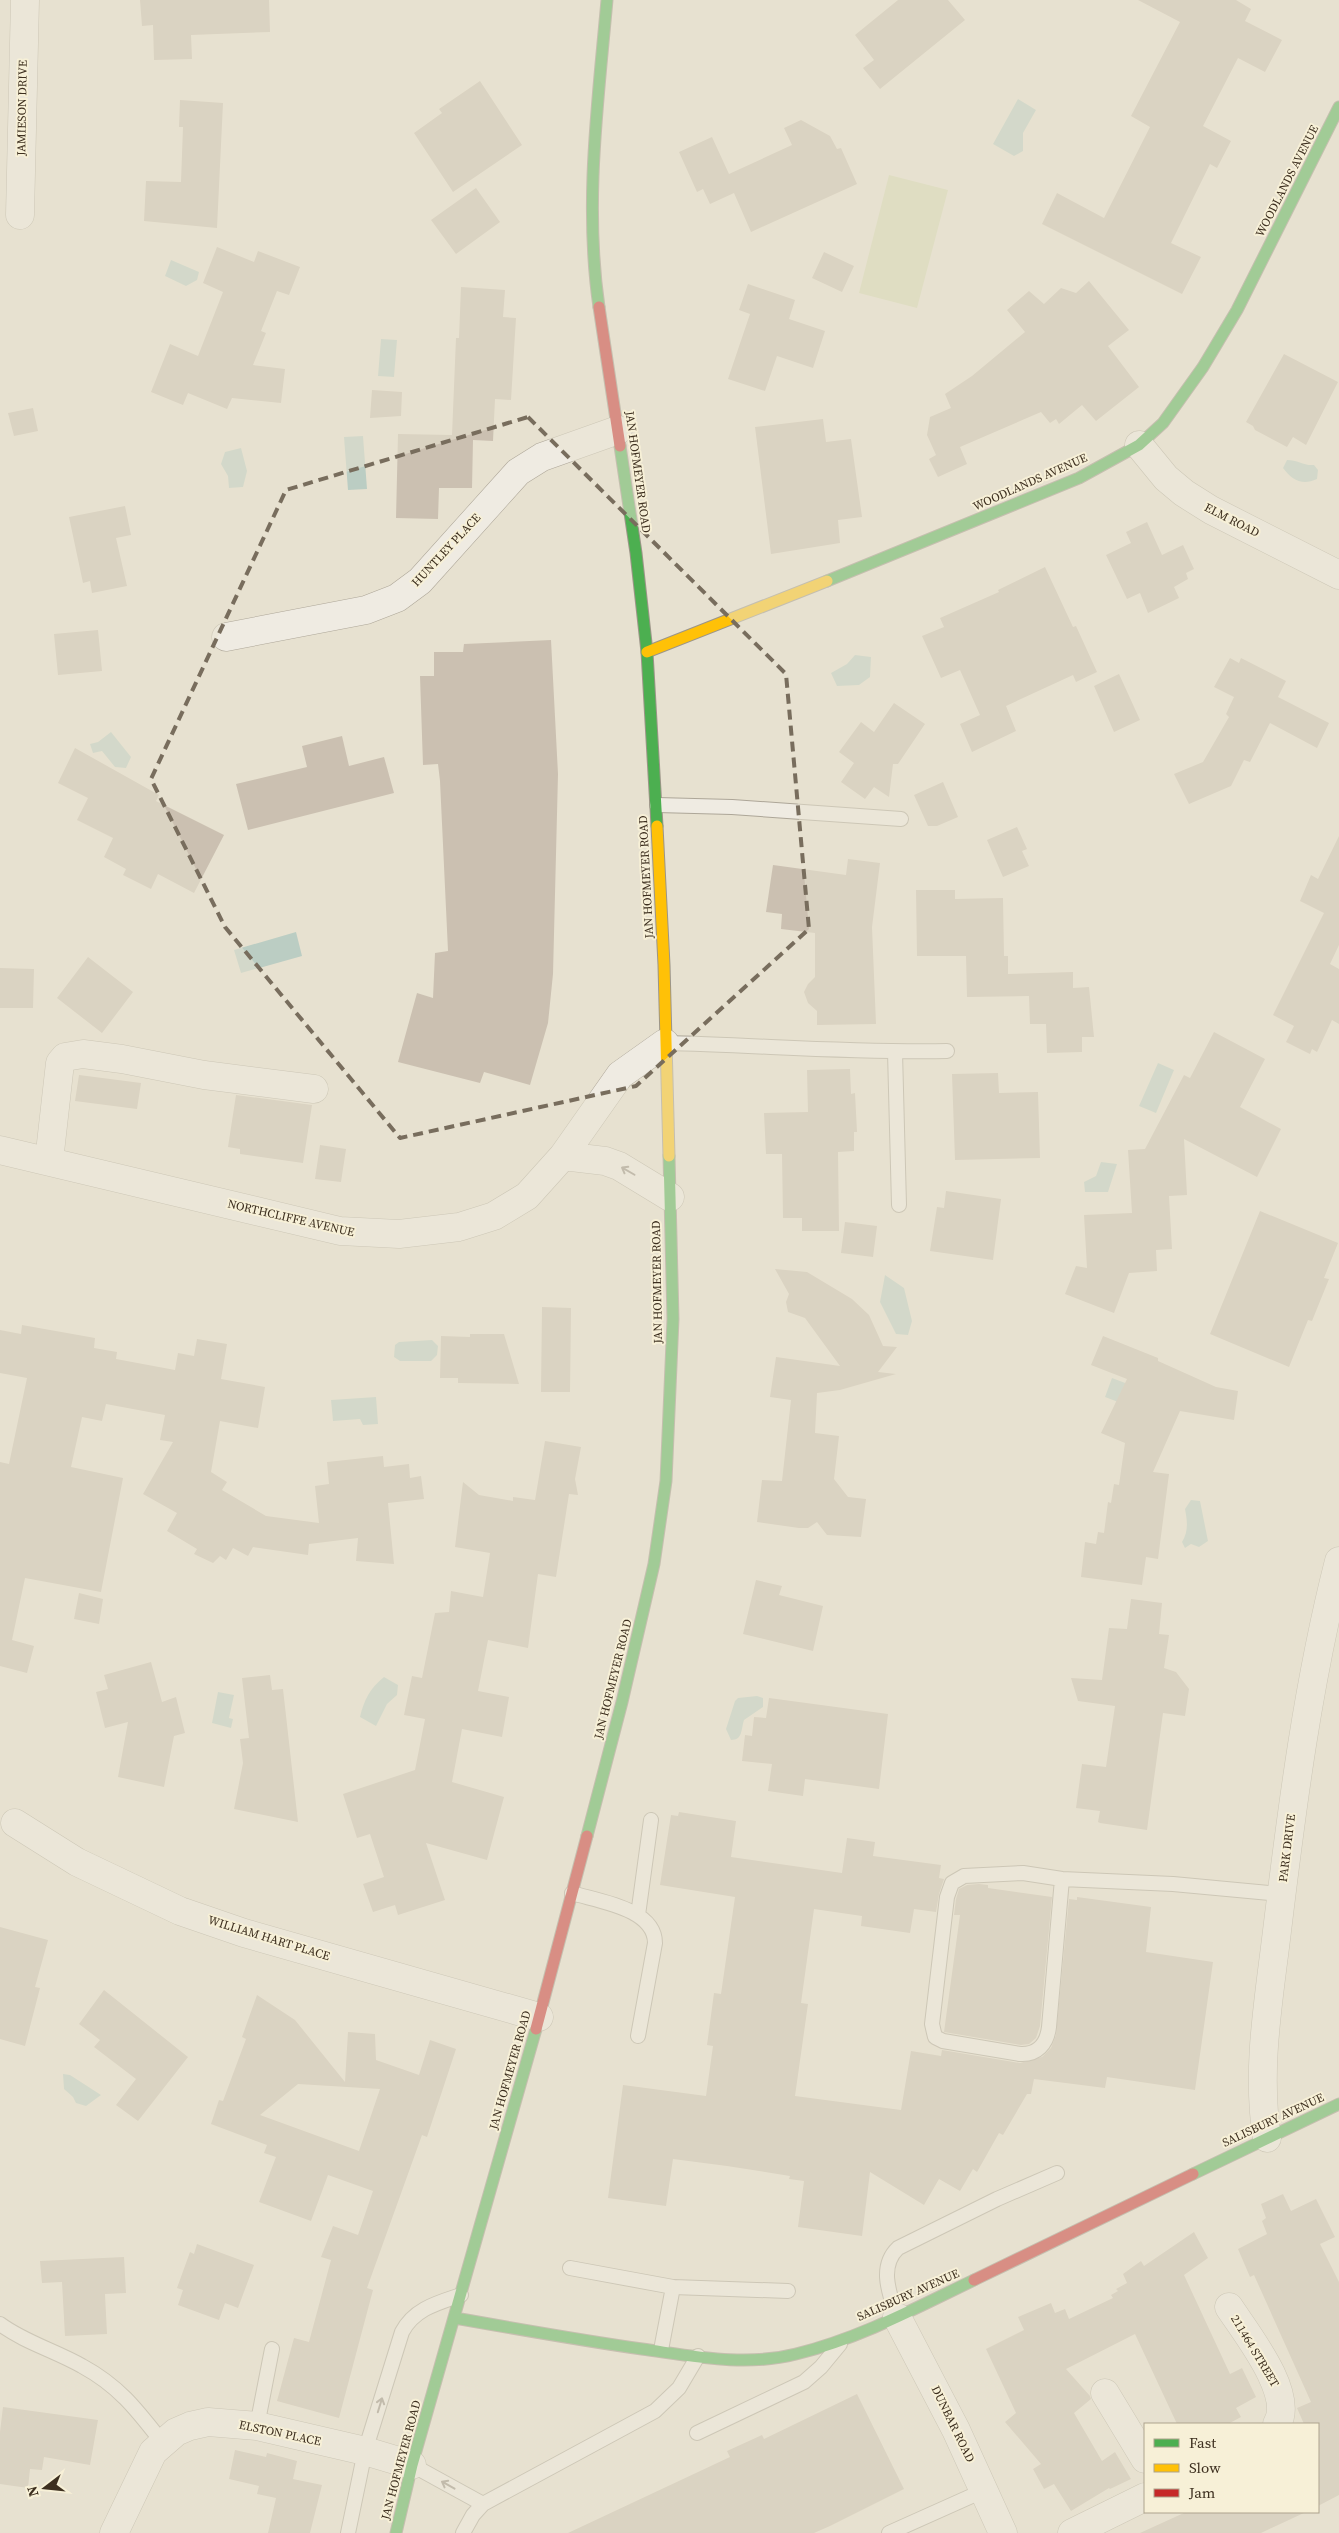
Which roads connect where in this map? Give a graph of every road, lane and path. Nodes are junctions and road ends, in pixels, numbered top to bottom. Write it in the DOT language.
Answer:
graph roads {
  1 [pos="25,0"];
  2 [pos="607,0"];
  3 [pos="1339,107"];
  4 [pos="20,215"];
  5 [pos="618,430"];
  6 [pos="1139,445"];
  7 [pos="1339,576"];
  8 [pos="226,637"];
  9 [pos="647,652"];
  10 [pos="657,806"];
  11 [pos="901,819"];
  12 [pos="665,1043"];
  13 [pos="947,1051"];
  14 [pos="895,1052"];
  15 [pos="314,1089"];
  16 [pos="0,1150"];
  17 [pos="563,1156"];
  18 [pos="49,1161"];
  19 [pos="670,1197"];
  20 [pos="899,1205"];
  21 [pos="1339,1561"];
  22 [pos="652,1820"];
  23 [pos="15,1823"];
  24 [pos="1062,1879"];
  25 [pos="572,1893"];
  26 [pos="1281,1894"];
  27 [pos="638,1915"];
  28 [pos="539,2017"];
  29 [pos="638,2036"];
  30 [pos="1339,2104"];
  31 [pos="1267,2138"];
  32 [pos="1057,2173"];
  33 [pos="570,2268"];
  34 [pos="673,2287"];
  35 [pos="788,2291"];
  36 [pos="461,2295"];
  37 [pos="1229,2307"];
  38 [pos="898,2317"];
  39 [pos="455,2318"];
  40 [pos="0,2324"];
  41 [pos="845,2338"];
  42 [pos="272,2349"];
  43 [pos="661,2350"];
  44 [pos="698,2356"];
  45 [pos="1105,2393"];
  46 [pos="1277,2423"];
  47 [pos="257,2426"];
  48 [pos="697,2433"];
  49 [pos="162,2442"];
  50 [pos="366,2451"];
  51 [pos="1144,2458"];
  52 [pos="412,2465"];
  53 [pos="985,2490"];
  54 [pos="1144,2497"];
  55 [pos="483,2504"];
  56 [pos="114,2533"];
  57 [pos="348,2533"];
  58 [pos="396,2533"];
  59 [pos="463,2533"];
  60 [pos="889,2533"];
  61 [pos="1003,2533"];
  62 [pos="1072,2533"];
  1 -- 4 [label="street, JAMIESON DRIVE"];
  2 -- 5 [label="street, JAN HOFMEYER ROAD"];
  3 -- 6 [label="street, WOODLANDS AVENUE"];
  5 -- 8 [label="street, HUNTLEY PLACE"];
  5 -- 9 [label="street, JAN HOFMEYER ROAD"];
  6 -- 7 [label="street, ELM ROAD"];
  6 -- 9 [label="street, WOODLANDS AVENUE"];
  9 -- 10 [label="street, JAN HOFMEYER ROAD"];
  10 -- 11 [label="lane"];
  10 -- 12 [label="street, JAN HOFMEYER ROAD"];
  12 -- 14 [label="lane"];
  12 -- 17 [label="street, NORTHCLIFFE AVENUE"];
  12 -- 19 [label="street, JAN HOFMEYER ROAD"];
  13 -- 14 [label="lane"];
  14 -- 20 [label="lane"];
  15 -- 18 [label="street"];
  16 -- 18 [label="street, NORTHCLIFFE AVENUE"];
  17 -- 18 [label="street, NORTHCLIFFE AVENUE"];
  19 -- 17 [label="street, one-way"];
  19 -- 25 [label="street, JAN HOFMEYER ROAD"];
  21 -- 26 [label="street, PARK DRIVE"];
  22 -- 27 [label="lane"];
  23 -- 28 [label="street, WILLIAM HART PLACE"];
  24 -- 24 [label="lane"];
  24 -- 26 [label="lane"];
  25 -- 27 [label="lane"];
  25 -- 28 [label="street, JAN HOFMEYER ROAD"];
  26 -- 31 [label="street, PARK DRIVE"];
  27 -- 29 [label="lane"];
  28 -- 36 [label="street, JAN HOFMEYER ROAD"];
  30 -- 31 [label="street, SALISBURY AVENUE"];
  31 -- 38 [label="street, SALISBURY AVENUE"];
  32 -- 38 [label="lane"];
  33 -- 34 [label="lane"];
  34 -- 35 [label="lane"];
  34 -- 43 [label="lane"];
  36 -- 39 [label="street, JAN HOFMEYER ROAD"];
  50 -- 36 [label="lane, one-way"];
  37 -- 46 [label="street, 211464 STREET"];
  38 -- 41 [label="street, SALISBURY AVENUE"];
  38 -- 53 [label="street, DUNBAR ROAD"];
  39 -- 43 [label="street, SALISBURY AVENUE"];
  39 -- 52 [label="street, JAN HOFMEYER ROAD"];
  40 -- 49 [label="lane"];
  41 -- 44 [label="street, SALISBURY AVENUE"];
  41 -- 48 [label="lane"];
  42 -- 47 [label="lane"];
  43 -- 44 [label="street, SALISBURY AVENUE"];
  44 -- 55 [label="lane"];
  45 -- 51 [label="street"];
  47 -- 49 [label="street, ELSTON PLACE"];
  47 -- 50 [label="street, ELSTON PLACE"];
  49 -- 56 [label="street, ELSTON PLACE"];
  50 -- 52 [label="street, ELSTON PLACE"];
  50 -- 57 [label="lane"];
  55 -- 52 [label="lane, one-way"];
  52 -- 58 [label="street, JAN HOFMEYER ROAD"];
  53 -- 60 [label="lane"];
  53 -- 61 [label="street, DUNBAR ROAD"];
  54 -- 62 [label="street"];
  55 -- 59 [label="lane"];
}
